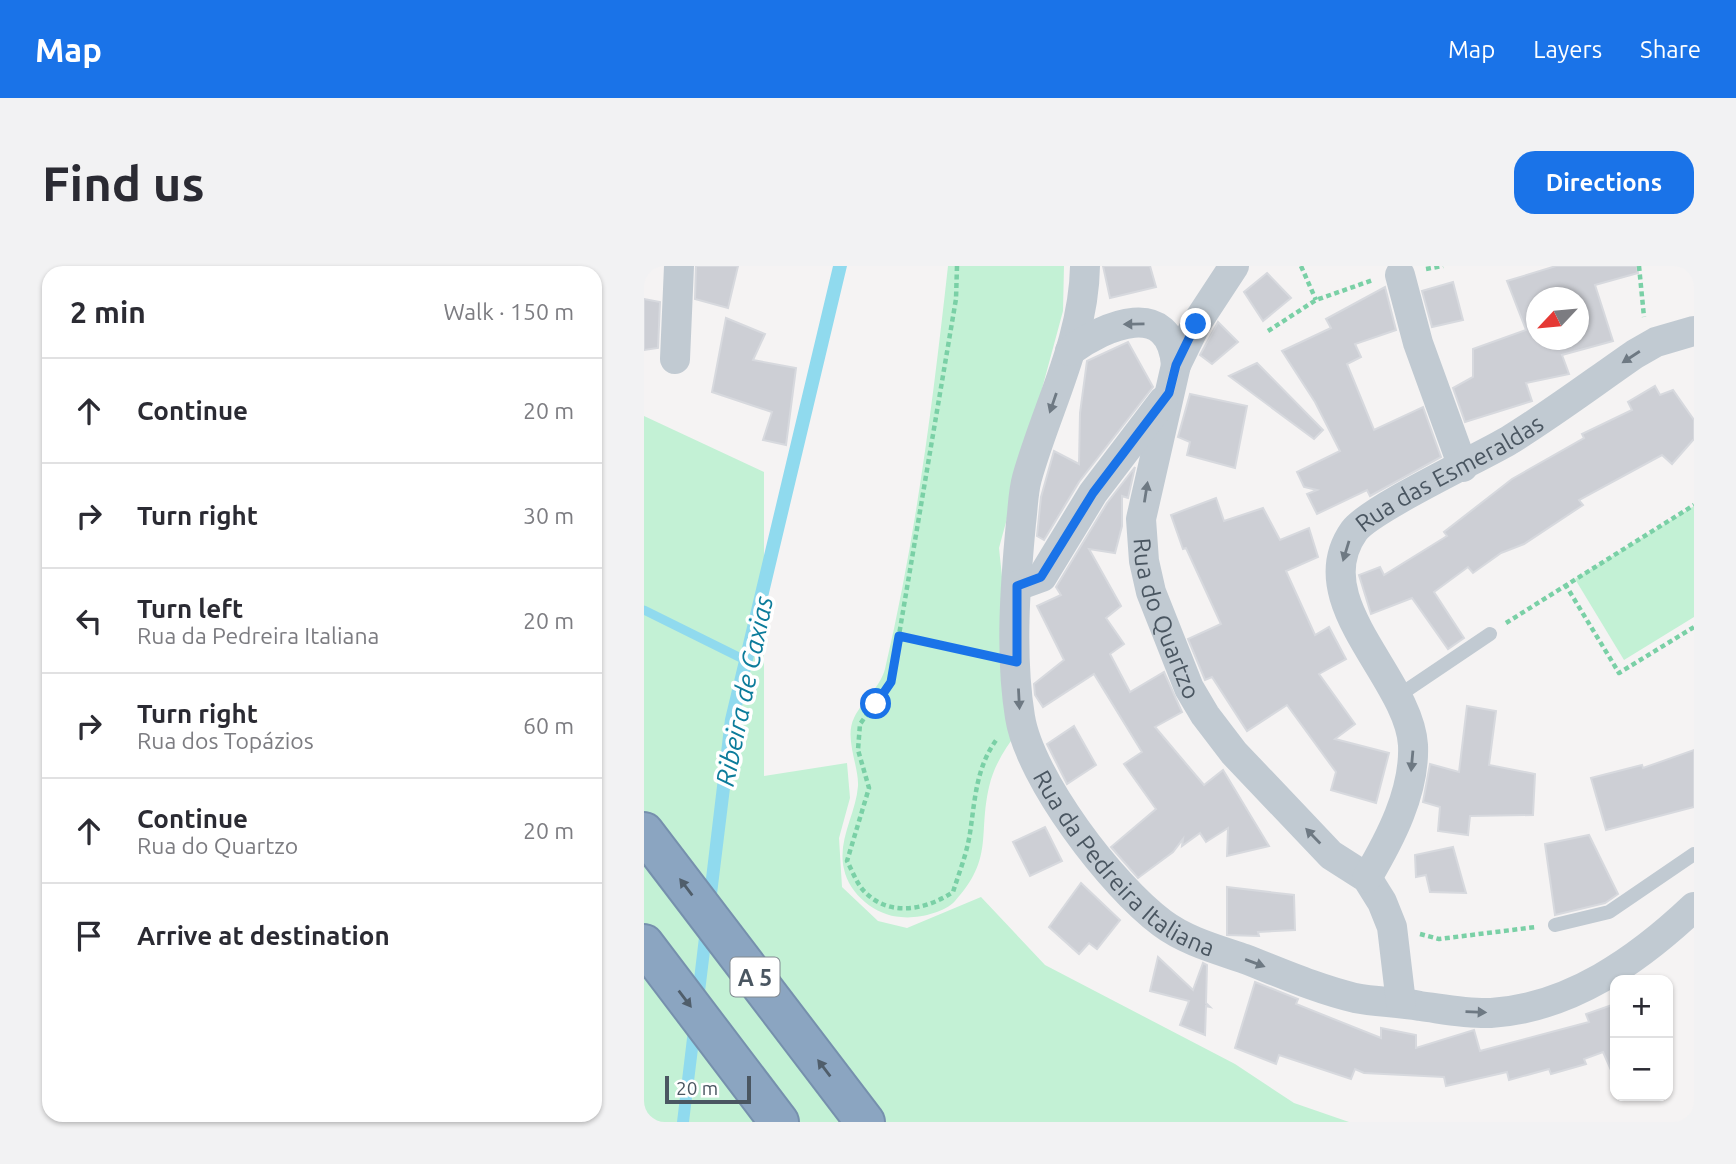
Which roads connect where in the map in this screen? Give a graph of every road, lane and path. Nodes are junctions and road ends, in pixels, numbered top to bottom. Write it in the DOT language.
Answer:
graph roads {
  1 [pos="679,266"];
  2 [pos="957,266"];
  3 [pos="1086,266"];
  4 [pos="1234,266"];
  5 [pos="1301,266"];
  6 [pos="1443,266"];
  7 [pos="1639,266"];
  8 [pos="1401,275"];
  9 [pos="1317,300"];
  10 [pos="1268,331"];
  11 [pos="1694,331"];
  12 [pos="1656,342"];
  13 [pos="1070,351"];
  14 [pos="674,359"];
  15 [pos="1173,379"];
  16 [pos="1462,467"];
  17 [pos="1694,505"];
  18 [pos="1564,584"];
  19 [pos="1017,586"];
  20 [pos="1694,627"];
  21 [pos="1490,634"];
  22 [pos="899,636"];
  23 [pos="1017,662"];
  24 [pos="1398,696"];
  25 [pos="1020,718"];
  26 [pos="644,831"];
  27 [pos="1694,854"];
  28 [pos="1367,878"];
  29 [pos="1694,907"];
  30 [pos="1555,925"];
  31 [pos="1392,928"];
  32 [pos="644,944"];
  33 [pos="1401,1003"];
  34 [pos="779,1122"];
  35 [pos="866,1122"];
  1 -- 14 [label="street"];
  2 -- 22 [label="path"];
  3 -- 13 [label="street, Rua da Pedreira Italiana"];
  4 -- 15 [label="street, Rua do Quartzo"];
  5 -- 9 [label="path"];
  6 -- 8 [label="path"];
  7 -- 12 [label="path"];
  8 -- 9 [label="path"];
  8 -- 16 [label="street"];
  9 -- 10 [label="path"];
  11 -- 12 [label="street, Rua das Esmeraldas"];
  12 -- 16 [label="street, Rua das Esmeraldas, one-way"];
  15 -- 13 [label="street, one-way"];
  13 -- 19 [label="street, Rua da Pedreira Italiana, one-way"];
  15 -- 19 [label="street"];
  28 -- 15 [label="street, Rua do Quartzo, one-way"];
  16 -- 24 [label="street, Rua das Esmeraldas, one-way"];
  17 -- 18 [label="path"];
  18 -- 20 [label="path"];
  18 -- 21 [label="path"];
  19 -- 23 [label="street, Rua da Pedreira Italiana"];
  21 -- 24 [label="lane"];
  22 -- 23 [label="path"];
  22 -- 25 [label="path"];
  23 -- 25 [label="street, Rua da Pedreira Italiana, one-way"];
  24 -- 28 [label="street, Rua das Esmeraldas, one-way"];
  25 -- 33 [label="street, Rua da Pedreira Italiana, one-way"];
  35 -- 26 [label="highway, A 5, one-way"];
  27 -- 30 [label="lane"];
  28 -- 31 [label="street"];
  33 -- 29 [label="street, Rua da Pedreira Italiana, one-way"];
  30 -- 31 [label="path"];
  31 -- 33 [label="street"];
  32 -- 34 [label="highway, one-way"];
}
